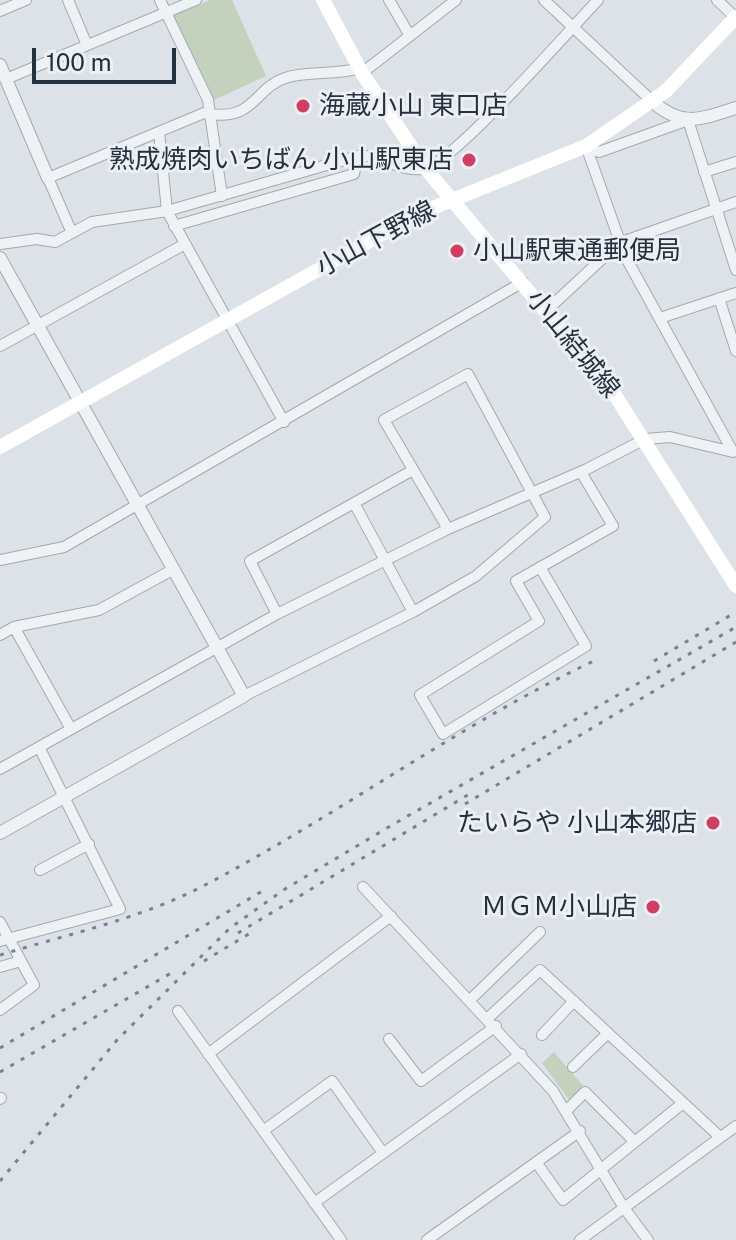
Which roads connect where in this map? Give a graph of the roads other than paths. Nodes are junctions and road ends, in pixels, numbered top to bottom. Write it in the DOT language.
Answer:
graph roads {
  1 [pos="26,0"];
  2 [pos="68,0"];
  3 [pos="160,0"];
  4 [pos="196,0"];
  5 [pos="323,0"];
  6 [pos="389,0"];
  7 [pos="456,0"];
  8 [pos="544,0"];
  9 [pos="598,0"];
  10 [pos="717,0"];
  11 [pos="0,11"];
  12 [pos="166,12"];
  13 [pos="736,17"];
  14 [pos="572,27"];
  15 [pos="410,36"];
  16 [pos="87,45"];
  17 [pos="0,65"];
  18 [pos="360,70"];
  19 [pos="5,88"];
  20 [pos="653,102"];
  21 [pos="736,108"];
  22 [pos="212,115"];
  23 [pos="688,120"];
  24 [pos="159,132"];
  25 [pos="586,146"];
  26 [pos="358,156"];
  27 [pos="736,162"];
  28 [pos="426,169"];
  29 [pos="704,172"];
  30 [pos="48,178"];
  31 [pos="225,195"];
  32 [pos="452,199"];
  33 [pos="736,202"];
  34 [pos="716,208"];
  35 [pos="231,210"];
  36 [pos="167,211"];
  37 [pos="174,226"];
  38 [pos="72,233"];
  39 [pos="619,243"];
  40 [pos="0,244"];
  41 [pos="185,244"];
  42 [pos="0,258"];
  43 [pos="736,270"];
  44 [pos="523,282"];
  45 [pos="736,293"];
  46 [pos="719,298"];
  47 [pos="546,311"];
  48 [pos="660,318"];
  49 [pos="227,320"];
  50 [pos="37,326"];
  51 [pos="0,346"];
  52 [pos="736,351"];
  53 [pos="80,402"];
  54 [pos="284,422"];
  55 [pos="645,439"];
  56 [pos="0,447"];
  57 [pos="413,470"];
  58 [pos="581,472"];
  59 [pos="535,492"];
  60 [pos="137,503"];
  61 [pos="354,503"];
  62 [pos="448,529"];
  63 [pos="0,560"];
  64 [pos="387,560"];
  65 [pos="540,567"];
  66 [pos="174,569"];
  67 [pos="733,582"];
  68 [pos="413,612"];
  69 [pos="277,614"];
  70 [pos="14,627"];
  71 [pos="0,635"];
  72 [pos="218,648"];
  73 [pos="244,696"];
  74 [pos="71,729"];
  75 [pos="39,747"];
  76 [pos="1,767"];
  77 [pos="66,796"];
  78 [pos="0,833"];
  79 [pos="89,844"];
  80 [pos="40,870"];
  81 [pos="363,887"];
  82 [pos="391,916"];
  83 [pos="0,922"];
  84 [pos="540,932"];
  85 [pos="4,940"];
  86 [pos="21,961"];
  87 [pos="0,967"];
  88 [pos="471,999"];
  89 [pos="574,1001"];
  90 [pos="0,1010"];
  91 [pos="178,1011"];
  92 [pos="492,1022"];
  93 [pos="608,1033"];
  94 [pos="542,1035"];
  95 [pos="389,1039"];
  96 [pos="208,1054"];
  97 [pos="521,1054"];
  98 [pos="573,1067"];
  99 [pos="683,1103"];
  100 [pos="566,1111"];
  101 [pos="736,1126"];
  102 [pos="263,1131"];
  103 [pos="580,1131"];
  104 [pos="720,1137"];
  105 [pos="635,1142"];
  106 [pos="383,1153"];
  107 [pos="536,1162"];
  108 [pos="602,1170"];
  109 [pos="314,1203"];
  110 [pos="624,1208"];
  111 [pos="341,1240"];
  112 [pos="427,1240"];
  113 [pos="580,1240"];
  114 [pos="648,1240"];
  1 -- 11 [label="street"];
  2 -- 16 [label="street"];
  3 -- 12 [label="street"];
  4 -- 12 [label="street"];
  5 -- 18 [label="main road, 小山結城線"];
  6 -- 15 [label="street"];
  7 -- 15 [label="street"];
  8 -- 14 [label="street"];
  9 -- 14 [label="street"];
  10 -- 13 [label="street"];
  12 -- 16 [label="street"];
  12 -- 22 [label="street"];
  13 -- 20 [label="main road, 小山下野線"];
  14 -- 20 [label="street"];
  14 -- 28 [label="street"];
  15 -- 18 [label="street"];
  16 -- 19 [label="street"];
  17 -- 19 [label="street"];
  18 -- 22 [label="street"];
  18 -- 28 [label="main road, 小山結城線"];
  19 -- 30 [label="street"];
  20 -- 23 [label="street"];
  20 -- 25 [label="main road, 小山下野線"];
  21 -- 23 [label="street"];
  22 -- 24 [label="street"];
  22 -- 31 [label="street"];
  23 -- 25 [label="street"];
  23 -- 29 [label="street"];
  24 -- 30 [label="street"];
  24 -- 36 [label="street"];
  25 -- 32 [label="main road, 小山下野線"];
  25 -- 39 [label="street"];
  26 -- 28 [label="street"];
  26 -- 31 [label="street"];
  26 -- 35 [label="street"];
  27 -- 29 [label="street"];
  28 -- 32 [label="main road, 小山結城線"];
  29 -- 34 [label="street"];
  30 -- 38 [label="street"];
  31 -- 35 [label="street"];
  31 -- 36 [label="street"];
  32 -- 44 [label="main road, 小山結城線"];
  32 -- 49 [label="main road, 小山下野線"];
  33 -- 34 [label="street"];
  34 -- 39 [label="street"];
  34 -- 43 [label="street"];
  35 -- 37 [label="street"];
  36 -- 37 [label="street"];
  36 -- 38 [label="street"];
  37 -- 41 [label="street"];
  38 -- 40 [label="street"];
  39 -- 47 [label="street"];
  39 -- 48 [label="street"];
  41 -- 49 [label="street"];
  41 -- 50 [label="street"];
  42 -- 50 [label="street"];
  44 -- 47 [label="main road, 小山結城線"];
  44 -- 54 [label="street"];
  45 -- 46 [label="street"];
  46 -- 48 [label="street"];
  46 -- 52 [label="street"];
  47 -- 55 [label="main road, 小山結城線"];
  48 -- 55 [label="street"];
  49 -- 53 [label="main road, 小山下野線"];
  49 -- 54 [label="street"];
  50 -- 51 [label="street"];
  50 -- 53 [label="street"];
  53 -- 56 [label="main road, 小山下野線"];
  53 -- 60 [label="street"];
  54 -- 60 [label="street"];
  55 -- 58 [label="street"];
  55 -- 67 [label="main road, 小山結城線"];
  57 -- 59 [label="street"];
  57 -- 61 [label="street"];
  57 -- 62 [label="street"];
  58 -- 59 [label="street"];
  58 -- 65 [label="street"];
  59 -- 62 [label="street"];
  59 -- 68 [label="street"];
  60 -- 63 [label="street"];
  60 -- 66 [label="street"];
  61 -- 64 [label="street"];
  61 -- 69 [label="street"];
  62 -- 64 [label="street"];
  64 -- 68 [label="street"];
  64 -- 69 [label="street"];
  65 -- 65 [label="street"];
  66 -- 70 [label="street"];
  66 -- 72 [label="street"];
  68 -- 73 [label="street"];
  69 -- 72 [label="street"];
  70 -- 71 [label="street"];
  70 -- 74 [label="street"];
  72 -- 73 [label="street"];
  72 -- 74 [label="street"];
  73 -- 77 [label="street"];
  74 -- 75 [label="street"];
  75 -- 76 [label="street"];
  75 -- 77 [label="street"];
  77 -- 78 [label="street"];
  77 -- 79 [label="street"];
  79 -- 80 [label="street"];
  79 -- 85 [label="street"];
  81 -- 82 [label="street"];
  82 -- 88 [label="street"];
  82 -- 96 [label="street"];
  83 -- 85 [label="street"];
  84 -- 88 [label="street"];
  85 -- 86 [label="street"];
  86 -- 87 [label="street"];
  86 -- 90 [label="street"];
  88 -- 92 [label="street"];
  89 -- 92 [label="street"];
  89 -- 93 [label="street"];
  89 -- 94 [label="street"];
  91 -- 96 [label="street"];
  92 -- 95 [label="street"];
  92 -- 97 [label="street"];
  93 -- 98 [label="street"];
  93 -- 99 [label="street"];
  96 -- 102 [label="street"];
  97 -- 100 [label="street"];
  97 -- 106 [label="street"];
  99 -- 104 [label="street"];
  99 -- 105 [label="street"];
  100 -- 103 [label="street"];
  100 -- 105 [label="street"];
  101 -- 104 [label="street"];
  102 -- 106 [label="street"];
  102 -- 109 [label="street"];
  103 -- 107 [label="street"];
  103 -- 108 [label="street"];
  104 -- 110 [label="street"];
  105 -- 108 [label="street"];
  106 -- 109 [label="street"];
  107 -- 108 [label="street"];
  107 -- 112 [label="street"];
  108 -- 110 [label="street"];
  109 -- 111 [label="street"];
  110 -- 113 [label="street"];
  110 -- 114 [label="street"];
}
